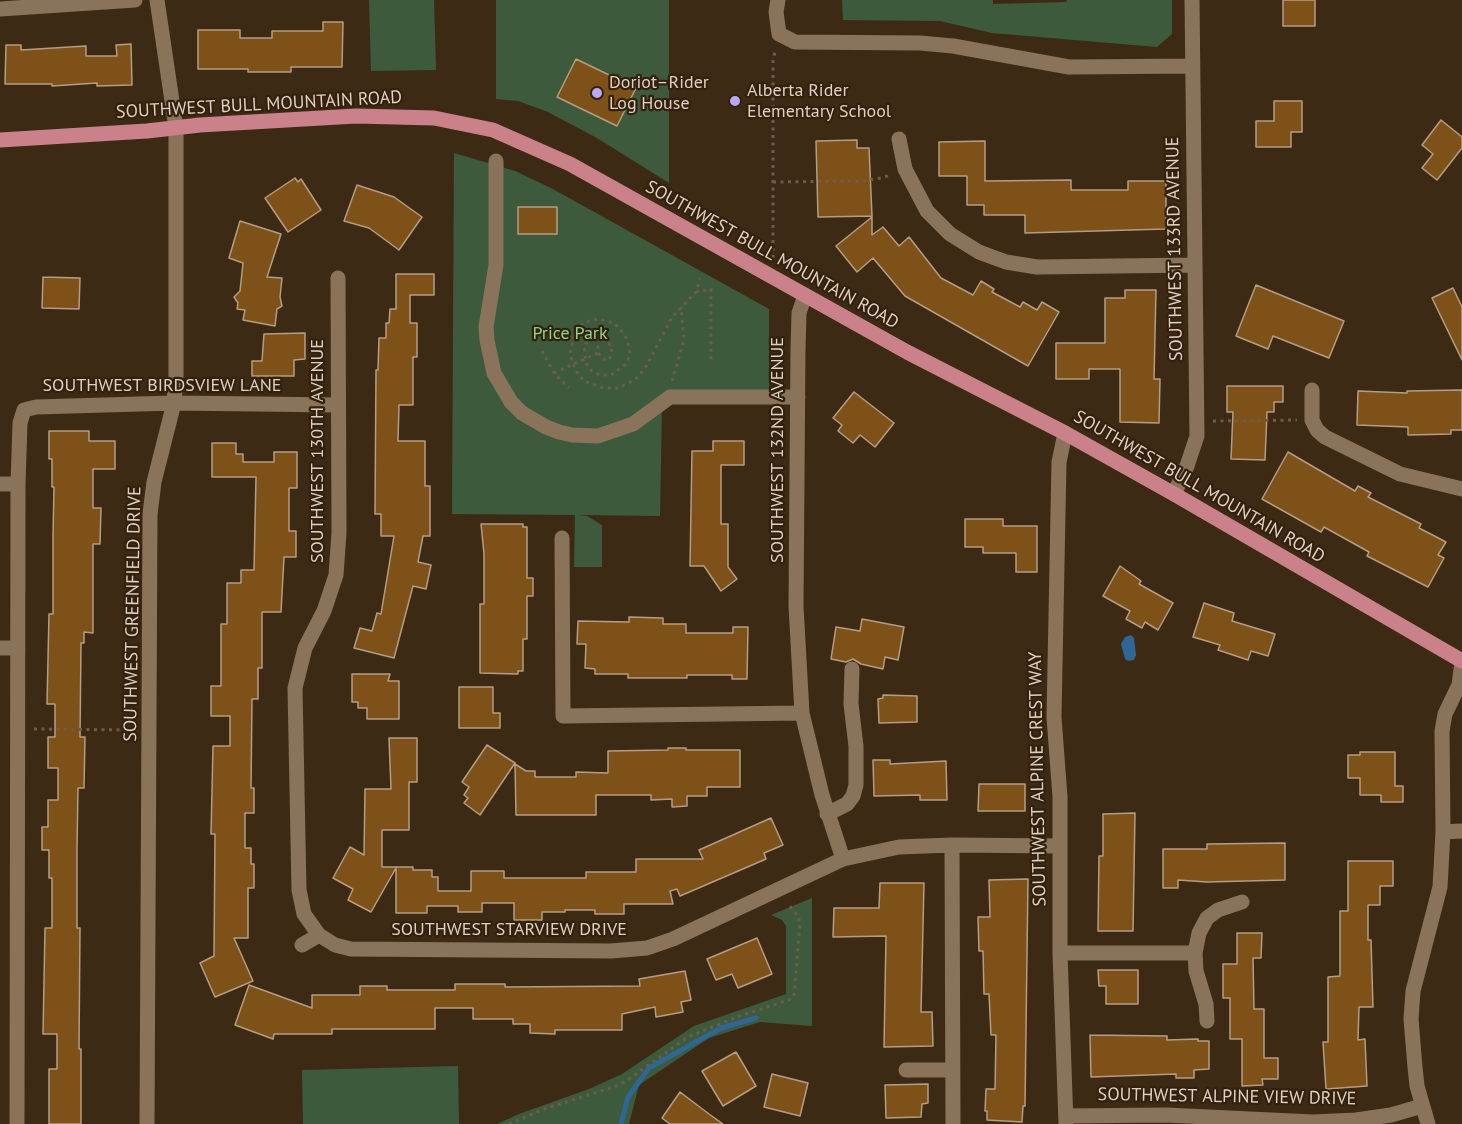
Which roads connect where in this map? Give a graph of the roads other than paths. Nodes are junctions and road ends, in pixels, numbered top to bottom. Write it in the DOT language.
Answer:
graph roads {
  1 [pos="135,0"];
  2 [pos="157,0"];
  3 [pos="778,0"];
  4 [pos="1192,0"];
  5 [pos="0,9"];
  6 [pos="1192,66"];
  7 [pos="176,128"];
  8 [pos="0,140"];
  9 [pos="899,140"];
  10 [pos="496,161"];
  11 [pos="1195,265"];
  12 [pos="338,278"];
  13 [pos="805,295"];
  14 [pos="1312,390"];
  15 [pos="798,397"];
  16 [pos="174,403"];
  17 [pos="338,405"];
  18 [pos="1065,433"];
  19 [pos="0,484"];
  20 [pos="18,484"];
  21 [pos="1462,489"];
  22 [pos="1174,494"];
  23 [pos="562,538"];
  24 [pos="0,648"];
  25 [pos="18,648"];
  26 [pos="1462,661"];
  27 [pos="852,669"];
  28 [pos="802,713"];
  29 [pos="827,814"];
  30 [pos="1462,831"];
  31 [pos="1443,832"];
  32 [pos="952,845"];
  33 [pos="1060,846"];
  34 [pos="843,859"];
  35 [pos="1242,902"];
  36 [pos="319,935"];
  37 [pos="302,945"];
  38 [pos="1060,953"];
  39 [pos="1195,953"];
  40 [pos="1207,1021"];
  41 [pos="906,1070"];
  42 [pos="952,1070"];
  43 [pos="1422,1106"];
  44 [pos="1066,1120"];
  45 [pos="17,1124"];
  46 [pos="147,1124"];
  47 [pos="953,1124"];
  48 [pos="1428,1124"];
  1 -- 5 [label="street"];
  2 -- 7 [label="street, SOUTHWEST GREENFIELD DRIVE"];
  3 -- 6 [label="street"];
  4 -- 6 [label="street, SOUTHWEST 133RD AVENUE"];
  6 -- 11 [label="street, SOUTHWEST 133RD AVENUE"];
  7 -- 8 [label="main road, SOUTHWEST BULL MOUNTAIN ROAD"];
  7 -- 13 [label="main road, SOUTHWEST BULL MOUNTAIN ROAD"];
  7 -- 16 [label="street, SOUTHWEST GREENFIELD DRIVE"];
  9 -- 11 [label="street"];
  10 -- 15 [label="street"];
  11 -- 22 [label="street, SOUTHWEST 133RD AVENUE"];
  12 -- 17 [label="street, SOUTHWEST 130TH AVENUE"];
  13 -- 15 [label="street, SOUTHWEST 132ND AVENUE"];
  13 -- 18 [label="main road, SOUTHWEST BULL MOUNTAIN ROAD"];
  14 -- 21 [label="street"];
  15 -- 28 [label="street, SOUTHWEST 132ND AVENUE"];
  16 -- 17 [label="street, SOUTHWEST BIRDSVIEW LANE"];
  16 -- 20 [label="street, SOUTHWEST BIRDSVIEW LANE"];
  16 -- 46 [label="street, SOUTHWEST GREENFIELD DRIVE"];
  17 -- 36 [label="street, SOUTHWEST 130TH AVENUE"];
  18 -- 22 [label="main road, SOUTHWEST BULL MOUNTAIN ROAD"];
  18 -- 33 [label="street, SOUTHWEST ALPINE CREST WAY"];
  19 -- 20 [label="street"];
  20 -- 25 [label="street"];
  22 -- 26 [label="main road, SOUTHWEST BULL MOUNTAIN ROAD"];
  23 -- 28 [label="street"];
  24 -- 25 [label="street"];
  25 -- 45 [label="street"];
  26 -- 31 [label="street"];
  27 -- 29 [label="street"];
  28 -- 29 [label="street, SOUTHWEST 132ND AVENUE"];
  29 -- 34 [label="street, SOUTHWEST 132ND AVENUE"];
  30 -- 31 [label="street"];
  31 -- 43 [label="street"];
  32 -- 33 [label="street, SOUTHWEST STARVIEW DRIVE"];
  32 -- 34 [label="street, SOUTHWEST STARVIEW DRIVE"];
  32 -- 42 [label="street"];
  33 -- 38 [label="street, SOUTHWEST ALPINE CREST WAY"];
  34 -- 36 [label="street, SOUTHWEST STARVIEW DRIVE"];
  35 -- 39 [label="street"];
  36 -- 37 [label="street"];
  38 -- 39 [label="street"];
  38 -- 44 [label="street, SOUTHWEST ALPINE CREST WAY"];
  39 -- 40 [label="street"];
  41 -- 42 [label="street"];
  42 -- 47 [label="street"];
  43 -- 44 [label="street, SOUTHWEST ALPINE VIEW DRIVE"];
  43 -- 48 [label="street"];
}
